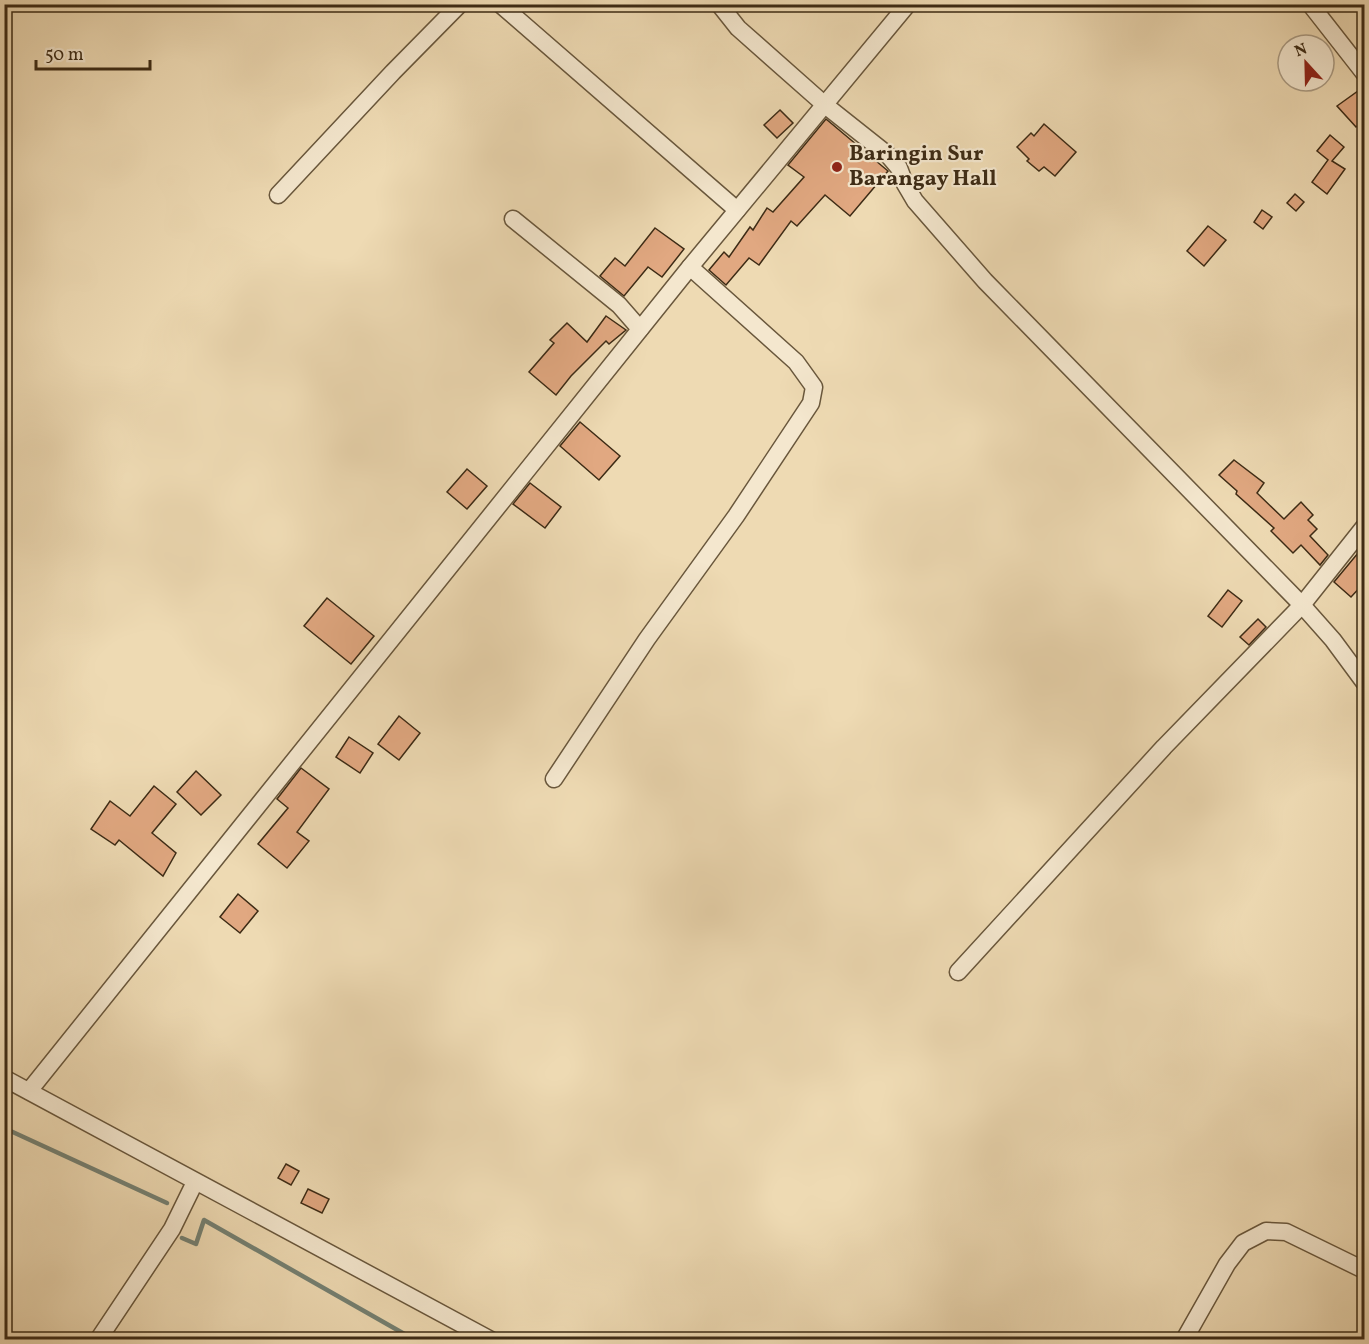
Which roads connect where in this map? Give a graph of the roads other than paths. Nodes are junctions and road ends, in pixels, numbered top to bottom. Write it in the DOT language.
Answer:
graph roads {
  1 [pos="460,4"];
  2 [pos="500,4"];
  3 [pos="719,4"];
  4 [pos="908,4"];
  5 [pos="1310,4"];
  6 [pos="1365,73"];
  7 [pos="825,105"];
  8 [pos="278,195"];
  9 [pos="737,210"];
  10 [pos="513,219"];
  11 [pos="690,267"];
  12 [pos="640,330"];
  13 [pos="1365,527"];
  14 [pos="1302,606"];
  15 [pos="1365,682"];
  16 [pos="554,779"];
  17 [pos="958,972"];
  18 [pos="4,1078"];
  19 [pos="29,1091"];
  20 [pos="195,1182"];
  21 [pos="1365,1270"];
  22 [pos="98,1340"];
  23 [pos="491,1340"];
  24 [pos="1184,1340"];
  1 -- 8 [label="street"];
  2 -- 9 [label="street"];
  3 -- 7 [label="street"];
  4 -- 7 [label="street"];
  5 -- 6 [label="street"];
  7 -- 9 [label="street"];
  7 -- 14 [label="street"];
  9 -- 11 [label="street"];
  10 -- 12 [label="street"];
  11 -- 12 [label="street"];
  11 -- 16 [label="street"];
  12 -- 19 [label="street"];
  13 -- 14 [label="street"];
  14 -- 15 [label="street"];
  14 -- 17 [label="street"];
  18 -- 19 [label="street"];
  19 -- 20 [label="street"];
  20 -- 22 [label="street"];
  20 -- 23 [label="street"];
  21 -- 24 [label="street"];
}
